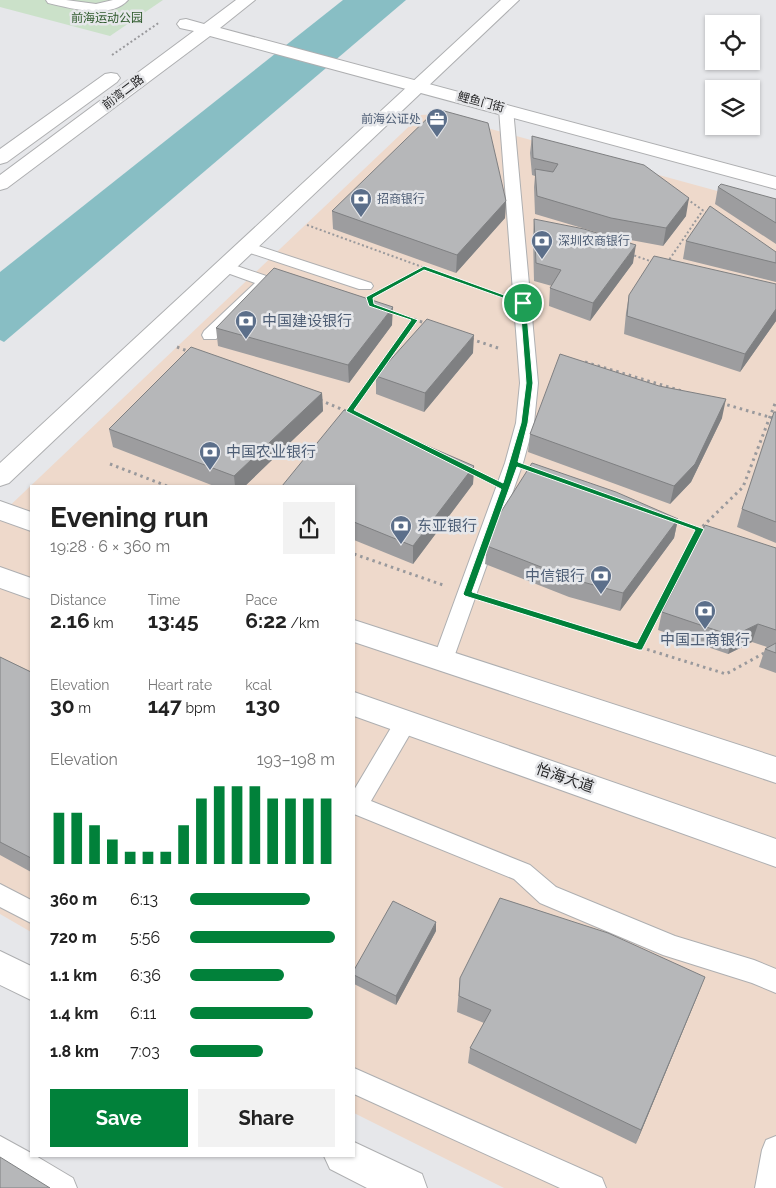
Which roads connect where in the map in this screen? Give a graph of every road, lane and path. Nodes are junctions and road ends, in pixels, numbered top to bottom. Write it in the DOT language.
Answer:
graph roads {
  1 [pos="52,0"];
  2 [pos="122,0"];
  3 [pos="247,0"];
  4 [pos="511,0"];
  5 [pos="205,21"];
  6 [pos="179,29"];
  7 [pos="127,66"];
  8 [pos="419,86"];
  9 [pos="506,109"];
  10 [pos="0,158"];
  11 [pos="776,183"];
  12 [pos="0,184"];
  13 [pos="681,194"];
  14 [pos="703,210"];
  15 [pos="711,216"];
  16 [pos="306,225"];
  17 [pos="246,247"];
  18 [pos="628,254"];
  19 [pos="656,263"];
  20 [pos="225,267"];
  21 [pos="424,268"];
  22 [pos="672,268"];
  23 [pos="365,286"];
  24 [pos="385,289"];
  25 [pos="523,303"];
  26 [pos="389,311"];
  27 [pos="414,320"];
  28 [pos="432,326"];
  29 [pos="210,335"];
  30 [pos="467,338"];
  31 [pos="176,346"];
  32 [pos="195,353"];
  33 [pos="528,358"];
  34 [pos="583,362"];
  35 [pos="685,392"];
  36 [pos="313,397"];
  37 [pos="713,400"];
  38 [pos="776,401"];
  39 [pos="349,411"];
  40 [pos="768,417"];
  41 [pos="343,418"];
  42 [pos="776,419"];
  43 [pos="375,424"];
  44 [pos="110,464"];
  45 [pos="0,477"];
  46 [pos="164,485"];
  47 [pos="0,510"];
  48 [pos="672,519"];
  49 [pos="30,522"];
  50 [pos="700,529"];
  51 [pos="708,532"];
  52 [pos="355,554"];
  53 [pos="0,577"];
  54 [pos="30,589"];
  55 [pos="468,594"];
  56 [pos="355,631"];
  57 [pos="639,647"];
  58 [pos="771,649"];
  59 [pos="443,660"];
  60 [pos="355,704"];
  61 [pos="406,722"];
  62 [pos="776,770"];
  63 [pos="355,805"];
  64 [pos="776,853"];
  65 [pos="0,895"];
  66 [pos="30,911"];
  67 [pos="0,967"];
  68 [pos="776,981"];
  69 [pos="30,983"];
  70 [pos="355,1081"];
  71 [pos="0,1150"];
  72 [pos="776,1150"];
  73 [pos="346,1157"];
  74 [pos="63,1188"];
  75 [pos="408,1188"];
  76 [pos="592,1188"];
  77 [pos="769,1188"];
  1 -- 2 [label="lane"];
  3 -- 5 [label="street, 前湾二路"];
  4 -- 8 [label="street"];
  5 -- 6 [label="street, 鲤鱼门街"];
  5 -- 8 [label="street, 鲤鱼门街"];
  5 -- 12 [label="street, 前湾二路"];
  7 -- 10 [label="street, 前湾二路"];
  8 -- 9 [label="street, 鲤鱼门街"];
  8 -- 17 [label="street"];
  9 -- 11 [label="street, 鲤鱼门街"];
  9 -- 25 [label="lane"];
  13 -- 14 [label="path"];
  14 -- 15 [label="path"];
  14 -- 22 [label="path"];
  16 -- 21 [label="path"];
  17 -- 20 [label="street"];
  17 -- 23 [label="lane"];
  18 -- 19 [label="path"];
  20 -- 29 [label="lane"];
  20 -- 45 [label="street"];
  21 -- 24 [label="path"];
  21 -- 25 [label="path"];
  25 -- 33 [label="lane"];
  26 -- 27 [label="path"];
  27 -- 28 [label="path"];
  27 -- 39 [label="path"];
  30 -- 33 [label="path"];
  31 -- 32 [label="path"];
  33 -- 55 [label="lane"];
  34 -- 35 [label="path"];
  36 -- 39 [label="path"];
  37 -- 40 [label="path"];
  38 -- 40 [label="path"];
  39 -- 41 [label="path"];
  39 -- 43 [label="path"];
  40 -- 42 [label="path"];
  40 -- 50 [label="path"];
  44 -- 46 [label="path"];
  47 -- 49 [label="street"];
  48 -- 50 [label="path"];
  50 -- 51 [label="path"];
  50 -- 57 [label="path"];
  52 -- 55 [label="path"];
  53 -- 54 [label="street"];
  55 -- 57 [label="path"];
  55 -- 59 [label="lane"];
  56 -- 59 [label="street"];
  57 -- 58 [label="path"];
  59 -- 62 [label="street"];
  60 -- 61 [label="street, 怡海大道"];
  61 -- 63 [label="lane"];
  61 -- 64 [label="street, 怡海大道"];
  63 -- 68 [label="lane"];
  65 -- 66 [label="lane"];
  67 -- 69 [label="street"];
  70 -- 76 [label="lane"];
  71 -- 74 [label="lane"];
  72 -- 77 [label="lane"];
  73 -- 75 [label="street"];
}
